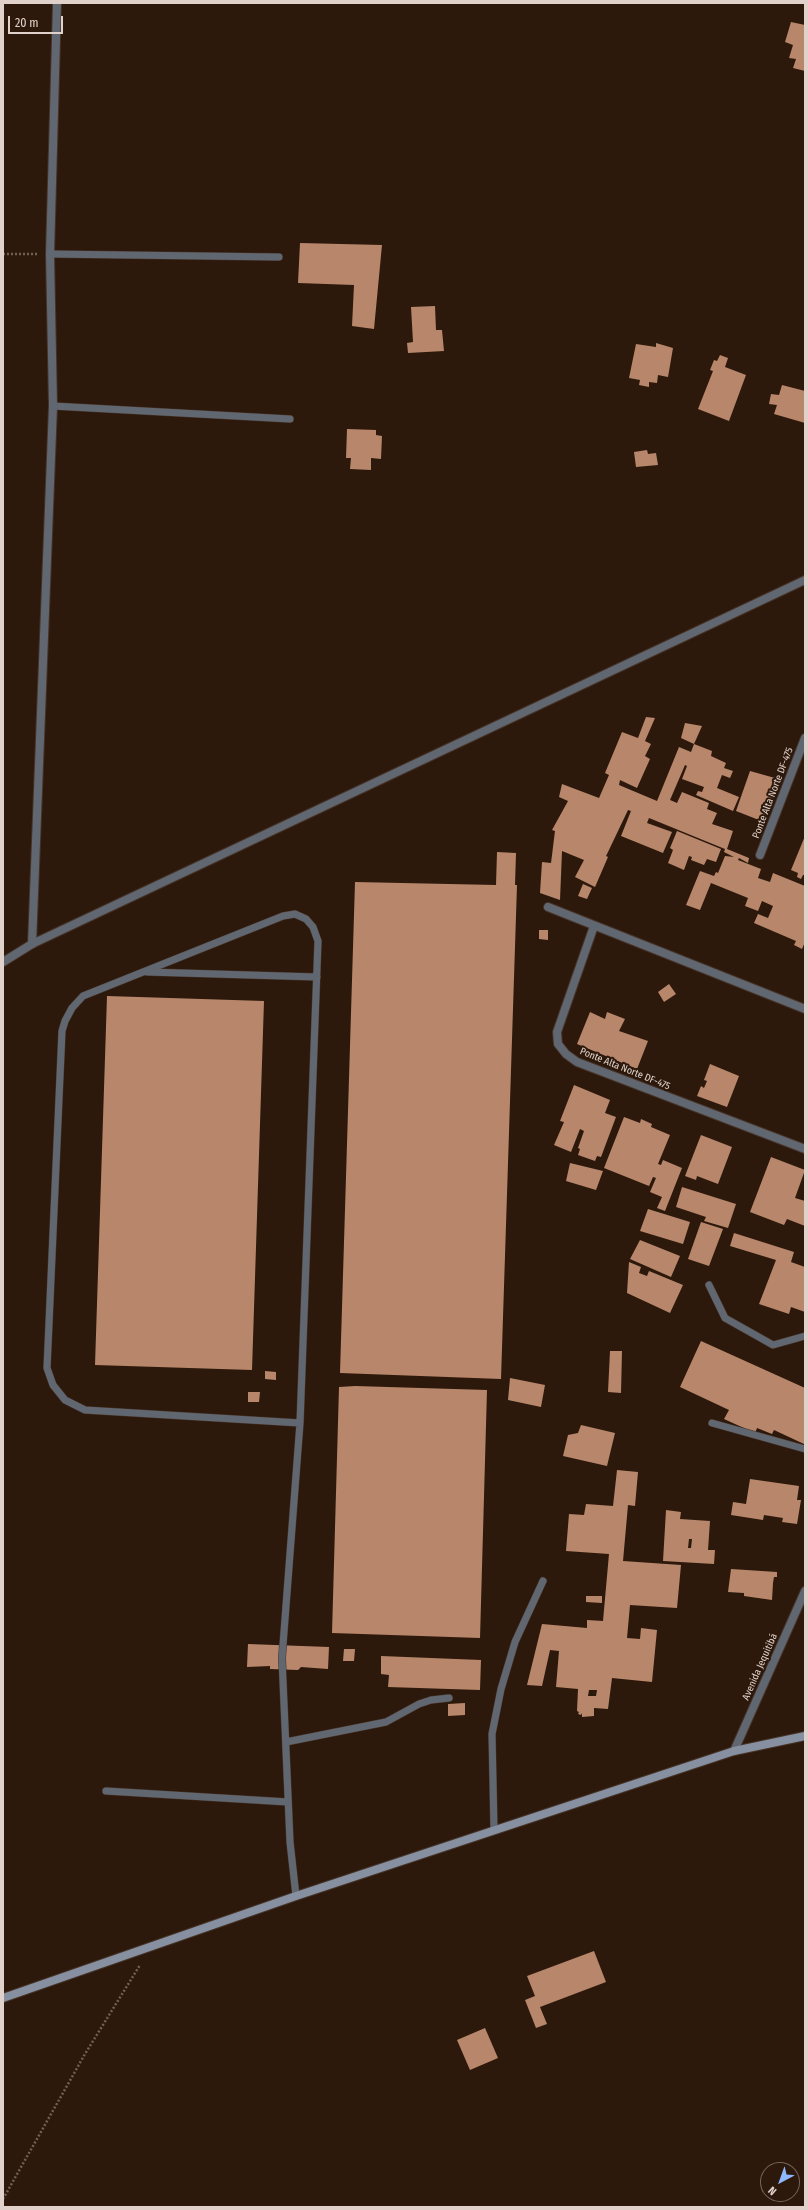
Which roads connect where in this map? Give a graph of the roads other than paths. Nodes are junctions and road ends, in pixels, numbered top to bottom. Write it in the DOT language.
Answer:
graph roads {
  1 [pos="57,3"];
  2 [pos="50,254"];
  3 [pos="279,257"];
  4 [pos="53,406"];
  5 [pos="290,420"];
  6 [pos="805,580"];
  7 [pos="805,738"];
  8 [pos="760,855"];
  9 [pos="548,907"];
  10 [pos="594,926"];
  11 [pos="32,944"];
  12 [pos="3,962"];
  13 [pos="143,972"];
  14 [pos="317,977"];
  15 [pos="805,1009"];
  16 [pos="805,1149"];
  17 [pos="709,1285"];
  18 [pos="805,1336"];
  19 [pos="712,1422"];
  20 [pos="300,1424"];
  21 [pos="805,1449"];
  22 [pos="543,1581"];
  23 [pos="805,1591"];
  24 [pos="449,1698"];
  25 [pos="805,1736"];
  26 [pos="286,1742"];
  27 [pos="734,1751"];
  28 [pos="106,1790"];
  29 [pos="288,1802"];
  30 [pos="494,1830"];
  31 [pos="296,1896"];
  32 [pos="3,1998"];
  1 -- 2 [label="street"];
  2 -- 3 [label="lane"];
  2 -- 4 [label="street"];
  4 -- 5 [label="lane"];
  4 -- 11 [label="street"];
  6 -- 11 [label="street"];
  7 -- 8 [label="street, Ponte Alta Norte DF-475"];
  9 -- 10 [label="street"];
  10 -- 15 [label="street"];
  10 -- 16 [label="street, Ponte Alta Norte DF-475"];
  11 -- 12 [label="street"];
  13 -- 14 [label="lane"];
  13 -- 14 [label="lane"];
  13 -- 20 [label="lane"];
  14 -- 20 [label="lane"];
  17 -- 18 [label="lane"];
  19 -- 21 [label="lane"];
  20 -- 26 [label="lane"];
  22 -- 30 [label="lane"];
  23 -- 27 [label="street, Avenida Jequitibá"];
  24 -- 26 [label="lane"];
  25 -- 27 [label="main road"];
  26 -- 29 [label="lane"];
  27 -- 30 [label="main road"];
  28 -- 29 [label="lane"];
  29 -- 31 [label="lane"];
  30 -- 31 [label="main road"];
  31 -- 32 [label="main road"];
}
